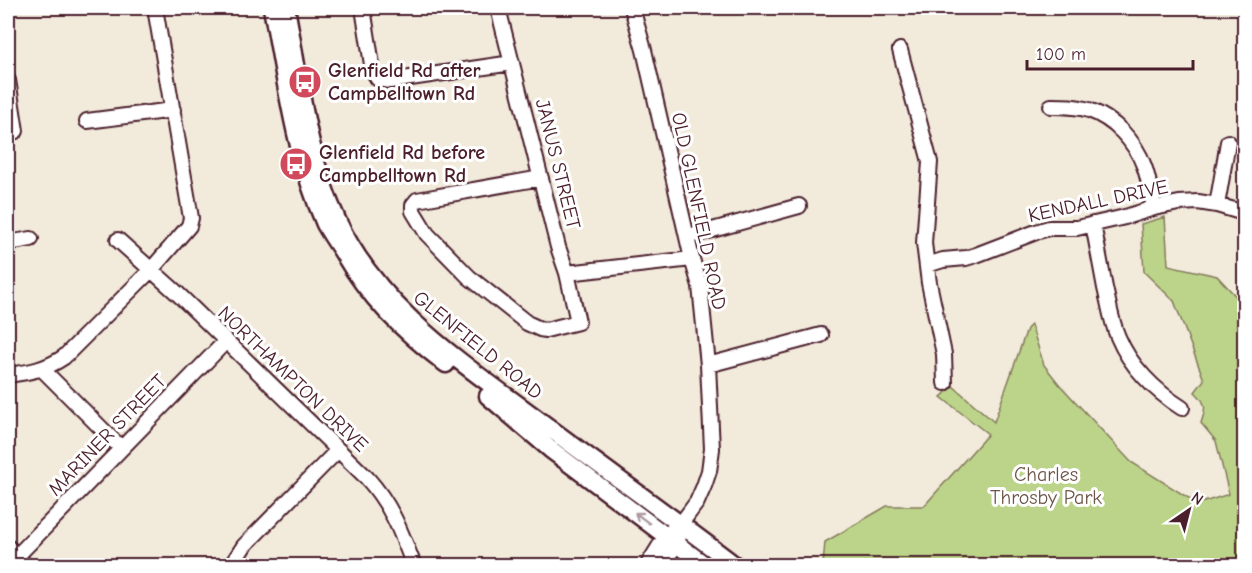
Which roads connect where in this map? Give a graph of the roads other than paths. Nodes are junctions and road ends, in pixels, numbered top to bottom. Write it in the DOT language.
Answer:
graph roads {
  1 [pos="155,8"];
  2 [pos="265,8"];
  3 [pos="363,8"];
  4 [pos="498,8"];
  5 [pos="632,8"];
  6 [pos="283,9"];
  7 [pos="900,50"];
  8 [pos="512,63"];
  9 [pos="8,80"];
  10 [pos="287,88"];
  11 [pos="1051,106"];
  12 [pos="173,110"];
  13 [pos="87,121"];
  14 [pos="8,132"];
  15 [pos="1228,142"];
  16 [pos="541,178"];
  17 [pos="1217,205"];
  18 [pos="799,206"];
  19 [pos="1154,208"];
  20 [pos="1245,213"];
  21 [pos="1093,224"];
  22 [pos="687,237"];
  23 [pos="30,239"];
  24 [pos="118,240"];
  25 [pos="8,243"];
  26 [pos="692,259"];
  27 [pos="927,265"];
  28 [pos="151,270"];
  29 [pos="567,273"];
  30 [pos="821,335"];
  31 [pos="226,341"];
  32 [pos="708,366"];
  33 [pos="42,369"];
  34 [pos="8,375"];
  35 [pos="945,383"];
  36 [pos="1182,408"];
  37 [pos="122,448"];
  38 [pos="338,450"];
  39 [pos="680,525"];
  40 [pos="672,540"];
  41 [pos="17,556"];
  42 [pos="231,566"];
  43 [pos="414,566"];
  44 [pos="647,566"];
  45 [pos="662,566"];
  46 [pos="706,566"];
  47 [pos="736,566"];
  1 -- 12 [label="street"];
  2 -- 10 [label="main road"];
  3 -- 8 [label="street"];
  4 -- 8 [label="street, JANUS STREET"];
  5 -- 22 [label="street, OLD GLENFIELD ROAD"];
  6 -- 10 [label="main road, GLENFIELD ROAD"];
  6 -- 39 [label="main road, GLENFIELD ROAD"];
  7 -- 27 [label="street"];
  8 -- 16 [label="street, JANUS STREET"];
  9 -- 14 [label="street"];
  40 -- 10 [label="main road, GLENFIELD ROAD, one-way"];
  11 -- 19 [label="street"];
  12 -- 13 [label="street"];
  12 -- 28 [label="street"];
  15 -- 17 [label="street"];
  16 -- 29 [label="street, JANUS STREET"];
  16 -- 29 [label="street, JANUS STREET"];
  17 -- 19 [label="street, KENDALL DRIVE"];
  17 -- 20 [label="street, KENDALL DRIVE"];
  18 -- 22 [label="street"];
  19 -- 21 [label="street, KENDALL DRIVE"];
  21 -- 27 [label="street, KENDALL DRIVE"];
  21 -- 36 [label="street"];
  22 -- 26 [label="street, OLD GLENFIELD ROAD"];
  23 -- 25 [label="street"];
  24 -- 28 [label="street, NORTHAMPTON DRIVE"];
  26 -- 29 [label="street"];
  26 -- 32 [label="street, OLD GLENFIELD ROAD"];
  27 -- 35 [label="street"];
  28 -- 31 [label="street, NORTHAMPTON DRIVE"];
  28 -- 33 [label="street"];
  30 -- 32 [label="street"];
  31 -- 37 [label="street, MARINER STREET"];
  31 -- 38 [label="street, NORTHAMPTON DRIVE"];
  32 -- 39 [label="street, OLD GLENFIELD ROAD"];
  33 -- 34 [label="street"];
  33 -- 37 [label="street"];
  37 -- 41 [label="street, MARINER STREET"];
  38 -- 42 [label="street"];
  38 -- 43 [label="street, NORTHAMPTON DRIVE"];
  39 -- 40 [label="street"];
  39 -- 47 [label="main road, GLENFIELD ROAD"];
  40 -- 44 [label="street"];
  40 -- 45 [label="street"];
  40 -- 46 [label="main road, GLENFIELD ROAD"];
}
